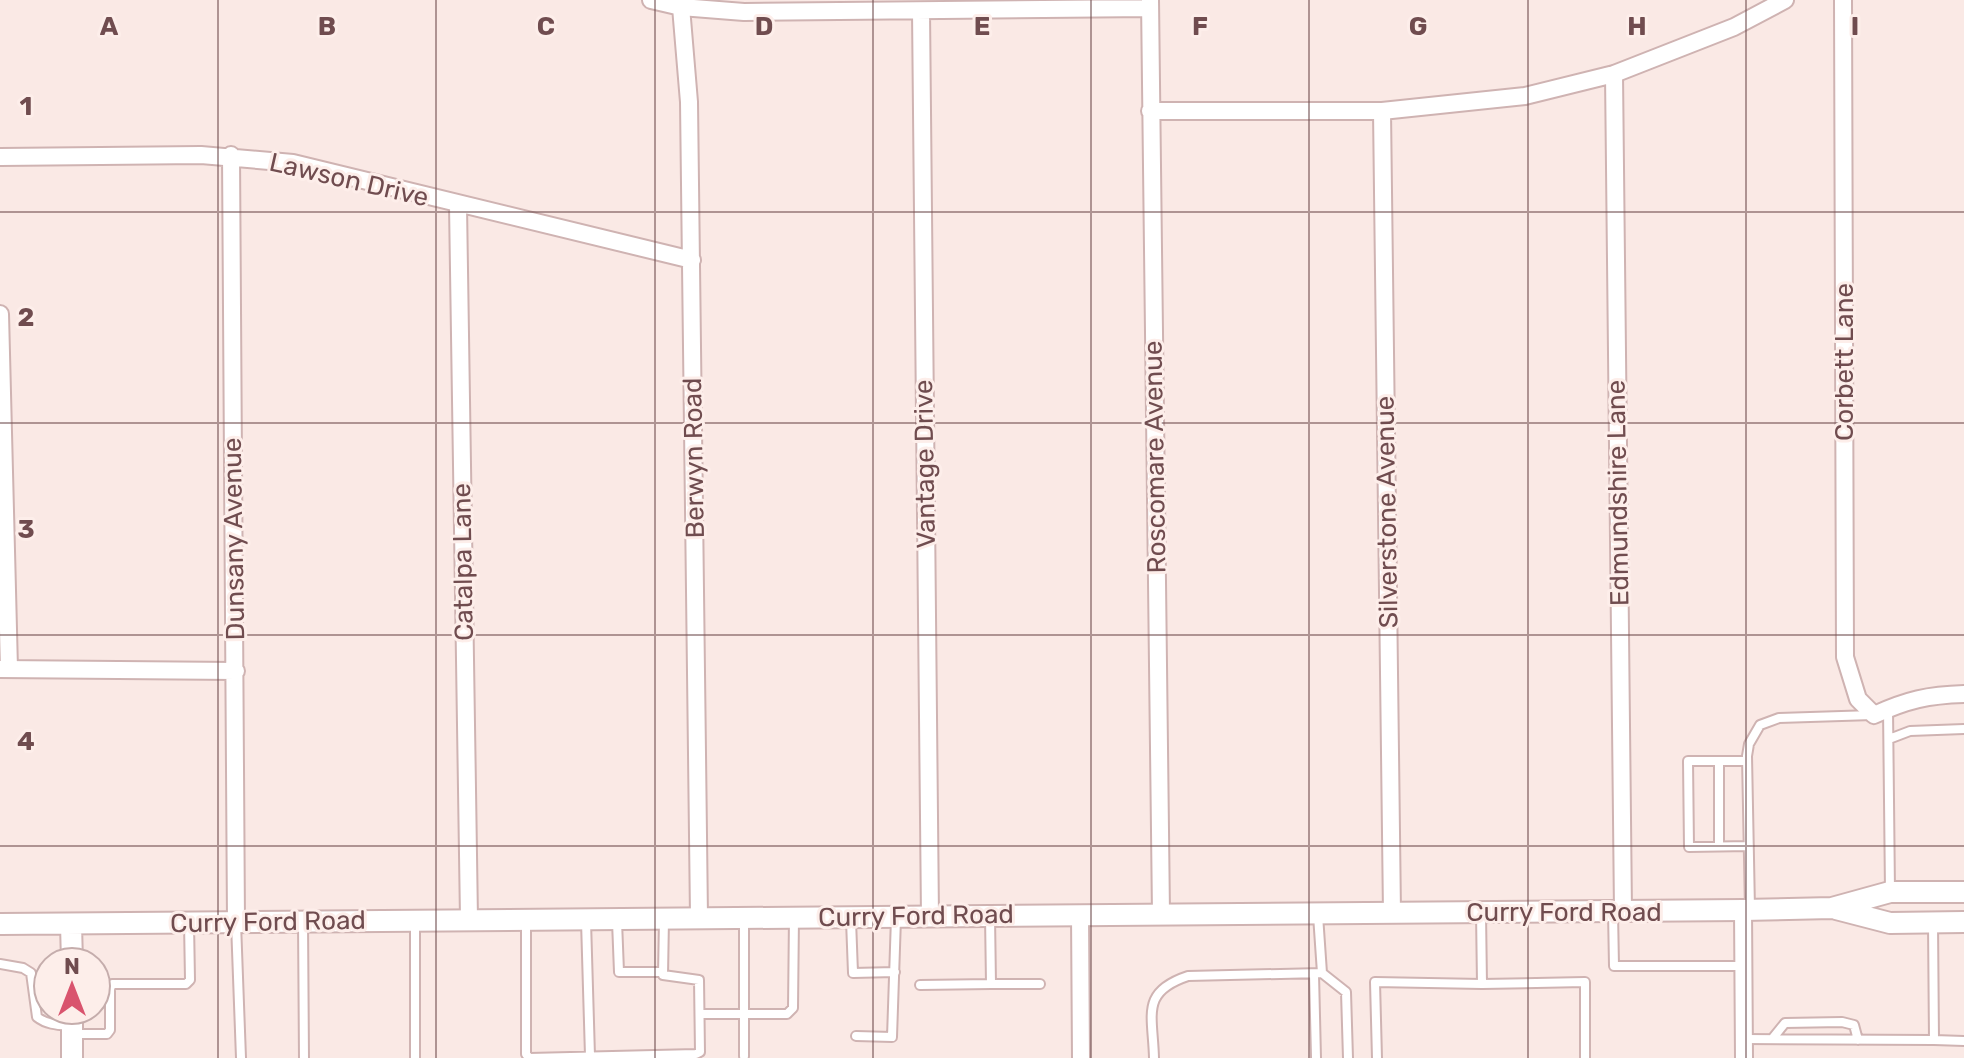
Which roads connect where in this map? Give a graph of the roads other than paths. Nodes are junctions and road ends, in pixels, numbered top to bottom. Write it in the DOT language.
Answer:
graph roads {
  1 [pos="651,0"];
  2 [pos="1785,0"];
  3 [pos="1843,0"];
  4 [pos="678,3"];
  5 [pos="1150,4"];
  6 [pos="921,11"];
  7 [pos="1614,74"];
  8 [pos="1150,111"];
  9 [pos="1382,111"];
  10 [pos="231,155"];
  11 [pos="0,157"];
  12 [pos="458,205"];
  13 [pos="692,260"];
  14 [pos="0,314"];
  15 [pos="4,669"];
  16 [pos="236,671"];
  17 [pos="1964,694"];
  18 [pos="1881,712"];
  19 [pos="1964,729"];
  20 [pos="1889,739"];
  21 [pos="1719,761"];
  22 [pos="1747,761"];
  23 [pos="1719,846"];
  24 [pos="1749,846"];
  25 [pos="1890,892"];
  26 [pos="1964,892"];
  27 [pos="1832,908"];
  28 [pos="1746,910"];
  29 [pos="1618,911"];
  30 [pos="1481,912"];
  31 [pos="1318,913"];
  32 [pos="1392,913"];
  33 [pos="1080,914"];
  34 [pos="1161,914"];
  35 [pos="990,915"];
  36 [pos="699,917"];
  37 [pos="744,917"];
  38 [pos="794,917"];
  39 [pos="851,917"];
  40 [pos="896,917"];
  41 [pos="930,917"];
  42 [pos="617,918"];
  43 [pos="664,918"];
  44 [pos="469,919"];
  45 [pos="526,919"];
  46 [pos="586,919"];
  47 [pos="415,920"];
  48 [pos="303,921"];
  49 [pos="189,922"];
  50 [pos="236,922"];
  51 [pos="1933,922"];
  52 [pos="1964,922"];
  53 [pos="0,924"];
  54 [pos="71,924"];
  55 [pos="72,946"];
  56 [pos="0,964"];
  57 [pos="1743,966"];
  58 [pos="663,972"];
  59 [pos="895,972"];
  60 [pos="1318,974"];
  61 [pos="32,980"];
  62 [pos="112,984"];
  63 [pos="991,984"];
  64 [pos="1040,984"];
  65 [pos="1482,984"];
  66 [pos="920,985"];
  67 [pos="700,1014"];
  68 [pos="744,1014"];
  69 [pos="72,1026"];
  70 [pos="82,1026"];
  71 [pos="110,1026"];
  72 [pos="856,1036"];
  73 [pos="1744,1039"];
  74 [pos="1772,1039"];
  75 [pos="1858,1040"];
  76 [pos="1934,1040"];
  77 [pos="1964,1041"];
  78 [pos="590,1056"];
  79 [pos="744,1056"];
  80 [pos="72,1058"];
  81 [pos="241,1058"];
  82 [pos="304,1058"];
  83 [pos="415,1058"];
  84 [pos="1081,1058"];
  85 [pos="1154,1058"];
  86 [pos="1316,1058"];
  87 [pos="1348,1058"];
  88 [pos="1377,1058"];
  89 [pos="1585,1058"];
  90 [pos="1744,1058"];
  1 -- 4 [label="street"];
  2 -- 7 [label="street"];
  3 -- 18 [label="street, Corbett Lane"];
  4 -- 6 [label="street"];
  4 -- 13 [label="street, Berwyn Road"];
  5 -- 6 [label="street"];
  5 -- 8 [label="street, Roscomare Avenue"];
  6 -- 41 [label="street, Vantage Drive"];
  7 -- 9 [label="street"];
  7 -- 29 [label="street, Edmundshire Lane"];
  8 -- 9 [label="street"];
  8 -- 34 [label="street, Roscomare Avenue"];
  9 -- 32 [label="street, Silverstone Avenue"];
  10 -- 11 [label="street, Lawson Drive"];
  10 -- 12 [label="street, Lawson Drive"];
  10 -- 16 [label="street, Dunsany Avenue"];
  12 -- 13 [label="street, Lawson Drive"];
  12 -- 44 [label="street, Catalpa Lane"];
  13 -- 36 [label="street, Berwyn Road"];
  14 -- 15 [label="street"];
  15 -- 16 [label="street"];
  16 -- 50 [label="street, Dunsany Avenue"];
  17 -- 18 [label="street"];
  18 -- 20 [label="lane"];
  18 -- 22 [label="lane"];
  19 -- 20 [label="lane"];
  20 -- 25 [label="lane"];
  21 -- 22 [label="lane"];
  21 -- 23 [label="lane"];
  21 -- 23 [label="lane"];
  22 -- 24 [label="lane"];
  23 -- 24 [label="lane"];
  24 -- 28 [label="lane"];
  25 -- 26 [label="street, Curry Ford Road"];
  25 -- 27 [label="street, Curry Ford Road"];
  27 -- 28 [label="street, Curry Ford Road"];
  27 -- 51 [label="street, Curry Ford Road"];
  28 -- 29 [label="street, Curry Ford Road"];
  28 -- 57 [label="street"];
  29 -- 30 [label="street, Curry Ford Road"];
  29 -- 57 [label="lane"];
  30 -- 32 [label="street, Curry Ford Road"];
  30 -- 65 [label="lane"];
  31 -- 32 [label="street, Curry Ford Road"];
  31 -- 34 [label="street, Curry Ford Road"];
  31 -- 60 [label="lane"];
  33 -- 34 [label="street, Curry Ford Road"];
  33 -- 35 [label="street, Curry Ford Road"];
  33 -- 84 [label="street"];
  35 -- 41 [label="street, Curry Ford Road"];
  35 -- 63 [label="lane"];
  36 -- 37 [label="street, Curry Ford Road"];
  36 -- 43 [label="street, Curry Ford Road"];
  37 -- 38 [label="street, Curry Ford Road"];
  37 -- 68 [label="lane"];
  38 -- 39 [label="street, Curry Ford Road"];
  38 -- 68 [label="lane"];
  39 -- 40 [label="street, Curry Ford Road"];
  39 -- 59 [label="lane"];
  40 -- 41 [label="street, Curry Ford Road"];
  40 -- 59 [label="lane"];
  42 -- 43 [label="street, Curry Ford Road"];
  42 -- 46 [label="street, Curry Ford Road"];
  42 -- 58 [label="lane"];
  43 -- 58 [label="lane"];
  44 -- 45 [label="street, Curry Ford Road"];
  44 -- 47 [label="street, Curry Ford Road"];
  45 -- 46 [label="street, Curry Ford Road"];
  45 -- 78 [label="lane"];
  46 -- 78 [label="lane"];
  47 -- 48 [label="street, Curry Ford Road"];
  47 -- 83 [label="lane"];
  48 -- 50 [label="street, Curry Ford Road"];
  48 -- 82 [label="lane"];
  49 -- 50 [label="street, Curry Ford Road"];
  49 -- 54 [label="street, Curry Ford Road"];
  49 -- 62 [label="lane"];
  50 -- 81 [label="lane"];
  51 -- 52 [label="street, Curry Ford Road"];
  51 -- 76 [label="lane"];
  53 -- 54 [label="street, Curry Ford Road"];
  54 -- 55 [label="street"];
  56 -- 61 [label="lane"];
  57 -- 73 [label="street"];
  58 -- 67 [label="lane"];
  59 -- 72 [label="lane"];
  60 -- 85 [label="lane"];
  60 -- 86 [label="lane"];
  60 -- 87 [label="lane"];
  63 -- 64 [label="lane"];
  63 -- 66 [label="lane"];
  65 -- 88 [label="lane"];
  65 -- 89 [label="lane"];
  67 -- 68 [label="lane"];
  67 -- 78 [label="lane"];
  68 -- 79 [label="lane"];
  69 -- 80 [label="street"];
  70 -- 71 [label="lane"];
  73 -- 74 [label="lane"];
  73 -- 90 [label="street"];
  74 -- 75 [label="lane"];
  74 -- 75 [label="lane"];
  75 -- 76 [label="lane"];
  76 -- 77 [label="lane"];
}
